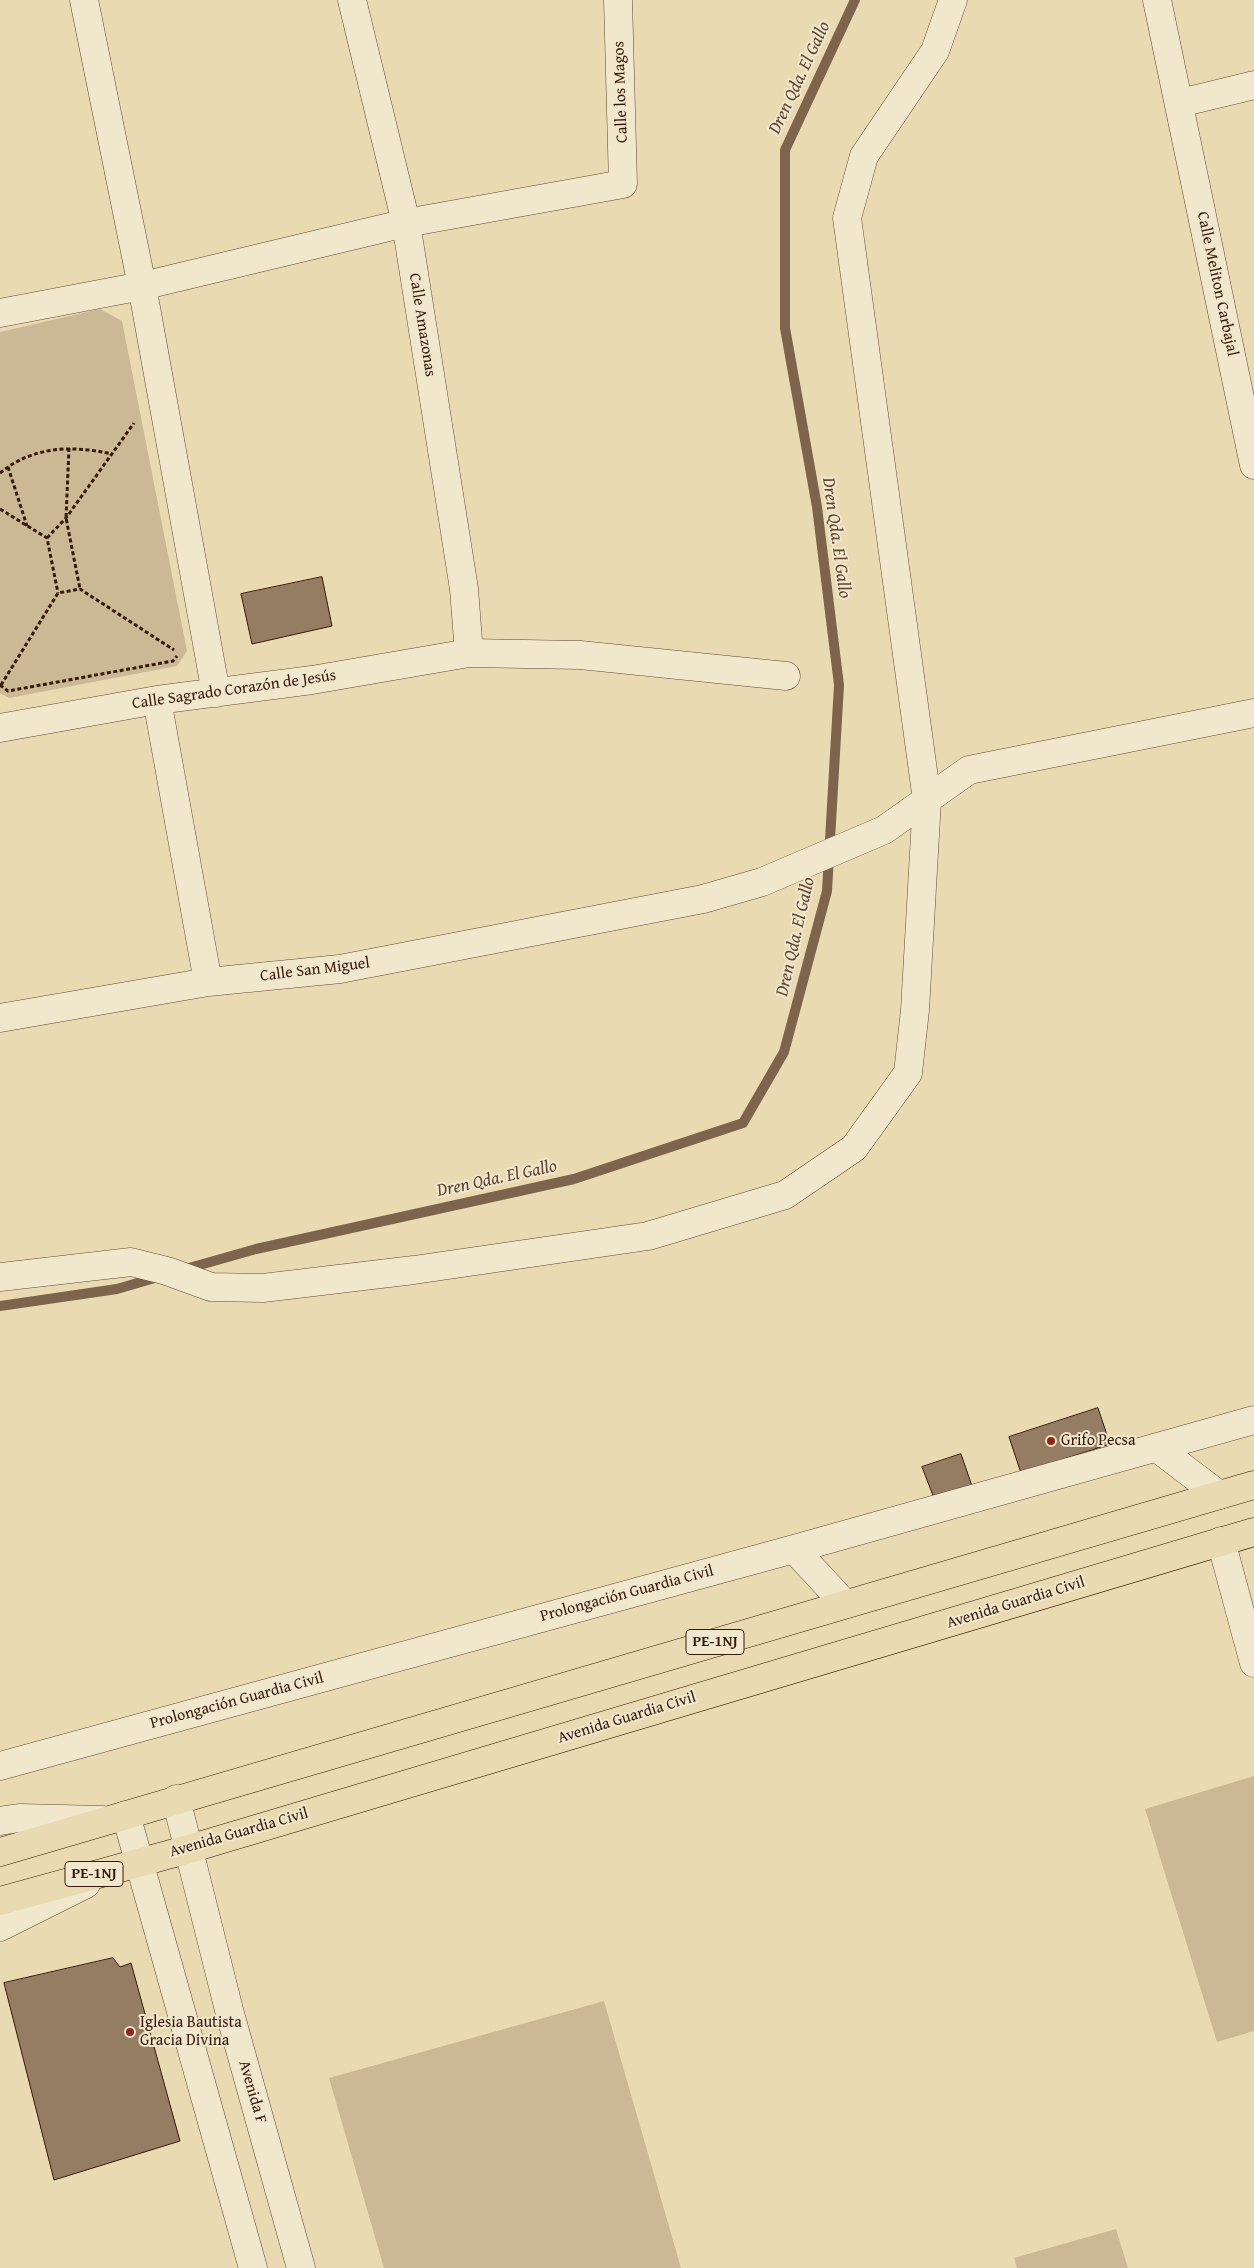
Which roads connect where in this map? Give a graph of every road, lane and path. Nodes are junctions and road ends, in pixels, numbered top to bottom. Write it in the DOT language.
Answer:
graph roads {
  1 [pos="84,0"];
  2 [pos="352,0"];
  3 [pos="618,0"];
  4 [pos="953,0"];
  5 [pos="1157,0"];
  6 [pos="1254,85"];
  7 [pos="1180,103"];
  8 [pos="406,223"];
  9 [pos="142,286"];
  10 [pos="0,313"];
  11 [pos="140,427"];
  12 [pos="69,448"];
  13 [pos="112,454"];
  14 [pos="1254,465"];
  15 [pos="8,467"];
  16 [pos="0,473"];
  17 [pos="0,509"];
  18 [pos="66,518"];
  19 [pos="27,526"];
  20 [pos="47,538"];
  21 [pos="80,589"];
  22 [pos="58,593"];
  23 [pos="469,653"];
  24 [pos="786,676"];
  25 [pos="0,685"];
  26 [pos="216,693"];
  27 [pos="157,700"];
  28 [pos="1254,713"];
  29 [pos="0,728"];
  30 [pos="927,800"];
  31 [pos="208,982"];
  32 [pos="0,1018"];
  33 [pos="0,1277"];
  34 [pos="1254,1420"];
  35 [pos="1156,1447"];
  36 [pos="1254,1485"];
  37 [pos="1219,1495"];
  38 [pos="1254,1532"];
  39 [pos="1221,1542"];
  40 [pos="794,1549"];
  41 [pos="845,1604"];
  42 [pos="1254,1663"];
  43 [pos="0,1766"];
  44 [pos="176,1799"];
  45 [pos="117,1818"];
  46 [pos="0,1820"];
  47 [pos="189,1849"];
  48 [pos="0,1852"];
  49 [pos="128,1865"];
  50 [pos="0,1901"];
  51 [pos="0,1927"];
  52 [pos="253,2268"];
  53 [pos="301,2268"];
  1 -- 9 [label="street"];
  2 -- 8 [label="street, Calle Amazonas"];
  3 -- 8 [label="street, Calle los Magos"];
  4 -- 30 [label="street"];
  5 -- 7 [label="street, Calle Meliton Carbajal"];
  6 -- 7 [label="street"];
  7 -- 14 [label="street, Calle Meliton Carbajal"];
  8 -- 9 [label="street"];
  8 -- 23 [label="street, Calle Amazonas"];
  9 -- 10 [label="street"];
  9 -- 26 [label="street"];
  11 -- 13 [label="path"];
  12 -- 13 [label="path"];
  12 -- 15 [label="path"];
  12 -- 18 [label="path"];
  13 -- 18 [label="path"];
  15 -- 16 [label="path"];
  15 -- 19 [label="path"];
  17 -- 19 [label="path"];
  18 -- 20 [label="path"];
  18 -- 21 [label="path"];
  19 -- 20 [label="path"];
  20 -- 22 [label="path"];
  21 -- 22 [label="path"];
  21 -- 25 [label="path"];
  22 -- 25 [label="path"];
  23 -- 24 [label="street, Calle Sagrado Corazón de Jesús"];
  23 -- 26 [label="street, Calle Sagrado Corazón de Jesús"];
  26 -- 27 [label="street, Calle Sagrado Corazón de Jesús"];
  27 -- 29 [label="street, Calle Sagrado Corazón de Jesús"];
  27 -- 31 [label="street"];
  28 -- 30 [label="street, Calle San Miguel"];
  30 -- 31 [label="street, Calle San Miguel"];
  30 -- 33 [label="street"];
  31 -- 32 [label="street, Calle San Miguel"];
  34 -- 35 [label="street, Prolongación Guardia Civil"];
  35 -- 37 [label="street"];
  35 -- 40 [label="street, Prolongación Guardia Civil"];
  36 -- 37 [label="highway, PE-1NJ"];
  37 -- 41 [label="highway, PE-1NJ"];
  38 -- 39 [label="highway, Avenida Guardia Civil / PE-1NJ"];
  39 -- 42 [label="street"];
  39 -- 47 [label="highway, Avenida Guardia Civil / PE-1NJ"];
  40 -- 41 [label="street"];
  40 -- 43 [label="street, Prolongación Guardia Civil"];
  41 -- 44 [label="highway, PE-1NJ"];
  44 -- 45 [label="highway, PE-1NJ"];
  44 -- 47 [label="street, Avenida F"];
  45 -- 46 [label="street"];
  45 -- 48 [label="highway, PE-1NJ"];
  45 -- 49 [label="street"];
  47 -- 49 [label="highway, Avenida Guardia Civil / PE-1NJ"];
  47 -- 53 [label="street, Avenida F"];
  49 -- 50 [label="highway, Avenida Guardia Civil / PE-1NJ"];
  49 -- 51 [label="street"];
  49 -- 52 [label="street"];
}
